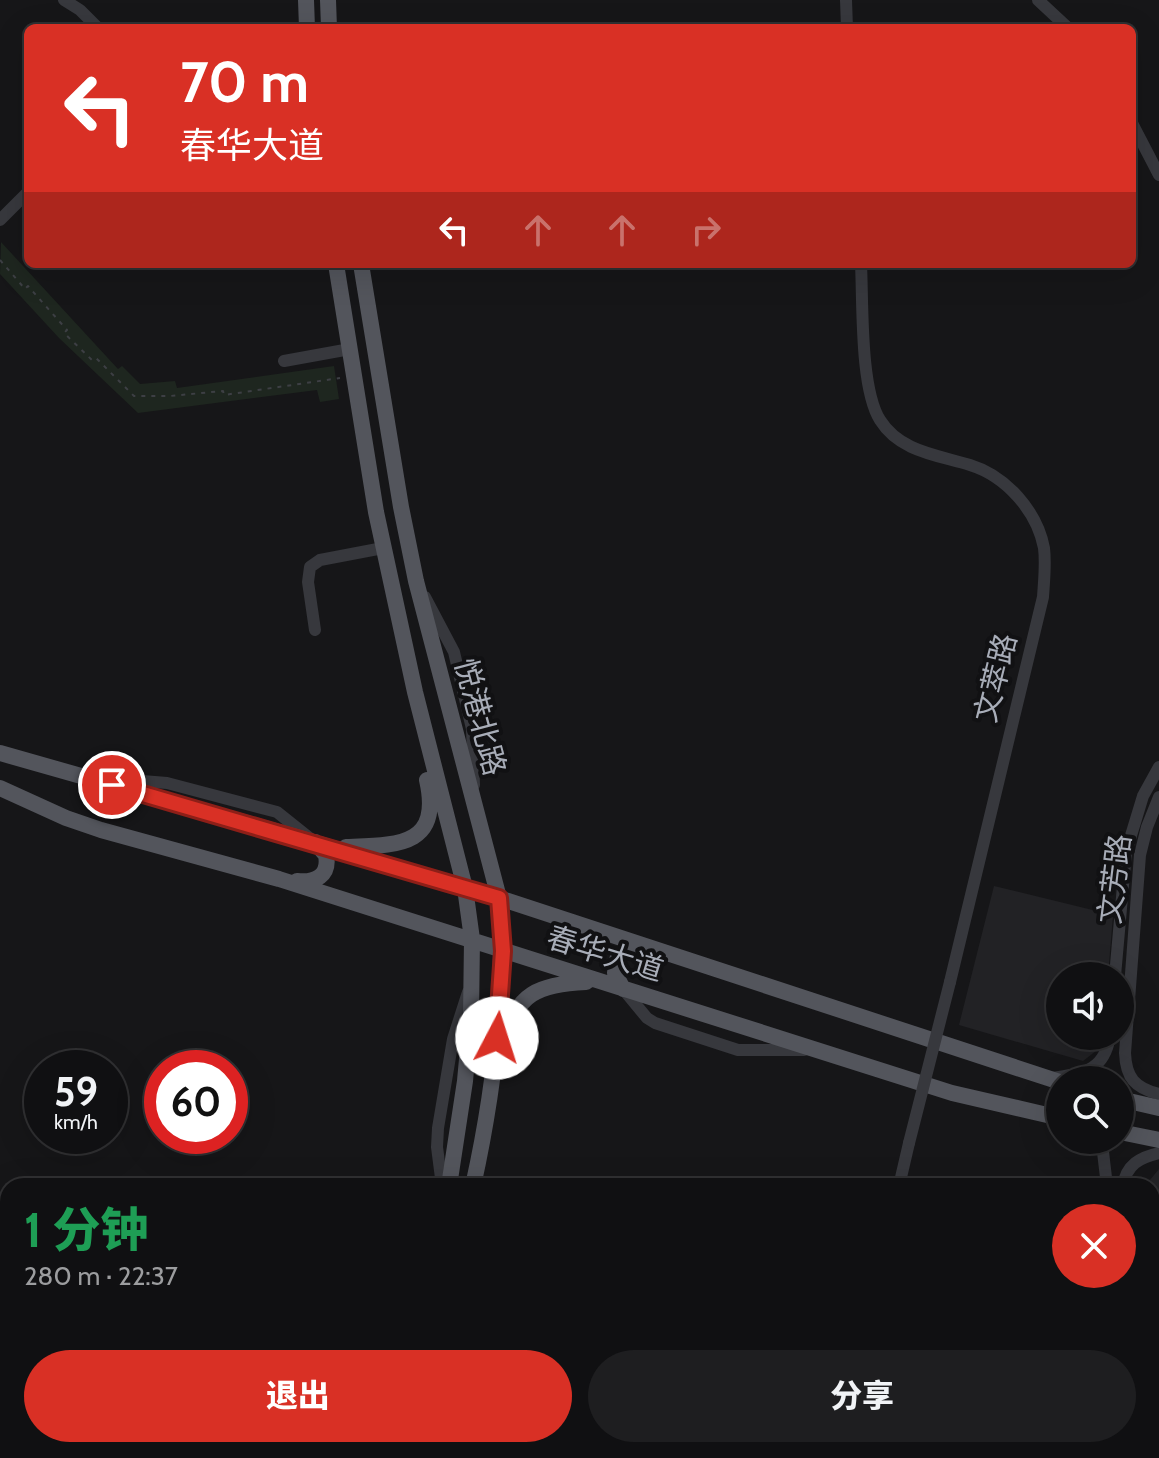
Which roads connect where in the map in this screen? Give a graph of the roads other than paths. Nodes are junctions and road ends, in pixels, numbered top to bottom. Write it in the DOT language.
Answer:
graph roads {
  1 [pos="64,0"];
  2 [pos="306,0"];
  3 [pos="328,0"];
  4 [pos="846,0"];
  5 [pos="1038,0"];
  6 [pos="94,24"];
  7 [pos="307,24"];
  8 [pos="329,24"];
  9 [pos="847,24"];
  10 [pos="1064,24"];
  11 [pos="1136,131"];
  12 [pos="1159,175"];
  13 [pos="24,196"];
  14 [pos="0,220"];
  15 [pos="337,268"];
  16 [pos="362,268"];
  17 [pos="861,268"];
  18 [pos="350,349"];
  19 [pos="284,361"];
  20 [pos="383,548"];
  21 [pos="315,630"];
  22 [pos="415,692"];
  23 [pos="0,753"];
  24 [pos="1159,767"];
  25 [pos="0,788"];
  26 [pos="1159,797"];
  27 [pos="315,842"];
  28 [pos="333,848"];
  29 [pos="279,879"];
  30 [pos="465,888"];
  31 [pos="499,898"];
  32 [pos="472,939"];
  33 [pos="653,948"];
  34 [pos="503,951"];
  35 [pos="1116,962"];
  36 [pos="472,981"];
  37 [pos="599,982"];
  38 [pos="623,989"];
  39 [pos="815,1049"];
  40 [pos="1107,1050"];
  41 [pos="1094,1066"];
  42 [pos="1046,1077"];
  43 [pos="1159,1094"];
  44 [pos="1134,1102"];
  45 [pos="1014,1107"];
  46 [pos="1159,1108"];
  47 [pos="1046,1115"];
  48 [pos="1046,1120"];
  49 [pos="1134,1135"];
  50 [pos="1159,1140"];
  51 [pos="481,1148"];
  52 [pos="1159,1153"];
  53 [pos="1103,1154"];
  54 [pos="441,1178"];
  55 [pos="450,1178"];
  56 [pos="475,1178"];
  57 [pos="901,1178"];
  58 [pos="1106,1178"];
  59 [pos="1124,1178"];
  1 -- 6 [label="street"];
  2 -- 7 [label="main road"];
  3 -- 8 [label="main road"];
  4 -- 9 [label="street"];
  5 -- 10 [label="street"];
  11 -- 12 [label="street"];
  13 -- 14 [label="street"];
  15 -- 18 [label="main road, 悦港北路"];
  16 -- 31 [label="main road, 悦港北路"];
  17 -- 57 [label="street, 文萃路, bridge"];
  18 -- 19 [label="street"];
  18 -- 20 [label="main road, 悦港北路"];
  20 -- 21 [label="street"];
  20 -- 22 [label="main road, 悦港北路"];
  22 -- 28 [label="main road"];
  22 -- 30 [label="main road, 悦港北路"];
  23 -- 27 [label="main road, 春华大道"];
  24 -- 35 [label="street, 文芳路"];
  25 -- 29 [label="main road, 春华大道"];
  26 -- 43 [label="street, 文芳路"];
  27 -- 28 [label="main road, 春华大道"];
  27 -- 29 [label="main road"];
  28 -- 30 [label="main road, 春华大道"];
  29 -- 32 [label="main road, 春华大道"];
  30 -- 31 [label="main road, 春华大道"];
  30 -- 32 [label="main road, 悦港北路"];
  31 -- 33 [label="main road, 春华大道"];
  31 -- 34 [label="main road, 悦港北路"];
  32 -- 34 [label="main road, 春华大道"];
  32 -- 36 [label="main road, 悦港北路"];
  33 -- 38 [label="main road"];
  33 -- 42 [label="main road, 春华大道"];
  34 -- 37 [label="main road, 春华大道"];
  34 -- 51 [label="main road, 悦港北路"];
  36 -- 54 [label="street"];
  36 -- 55 [label="main road, 悦港北路"];
  37 -- 38 [label="main road, 春华大道"];
  37 -- 51 [label="main road"];
  38 -- 39 [label="main road, 春华大道"];
  38 -- 39 [label="street"];
  39 -- 45 [label="main road, 春华大道"];
  40 -- 41 [label="street"];
  44 -- 46 [label="main road"];
  45 -- 47 [label="main road, 春华大道"];
  45 -- 48 [label="street"];
  49 -- 50 [label="main road"];
  51 -- 56 [label="main road, 悦港北路"];
  52 -- 59 [label="street"];
  53 -- 58 [label="street"];
}
